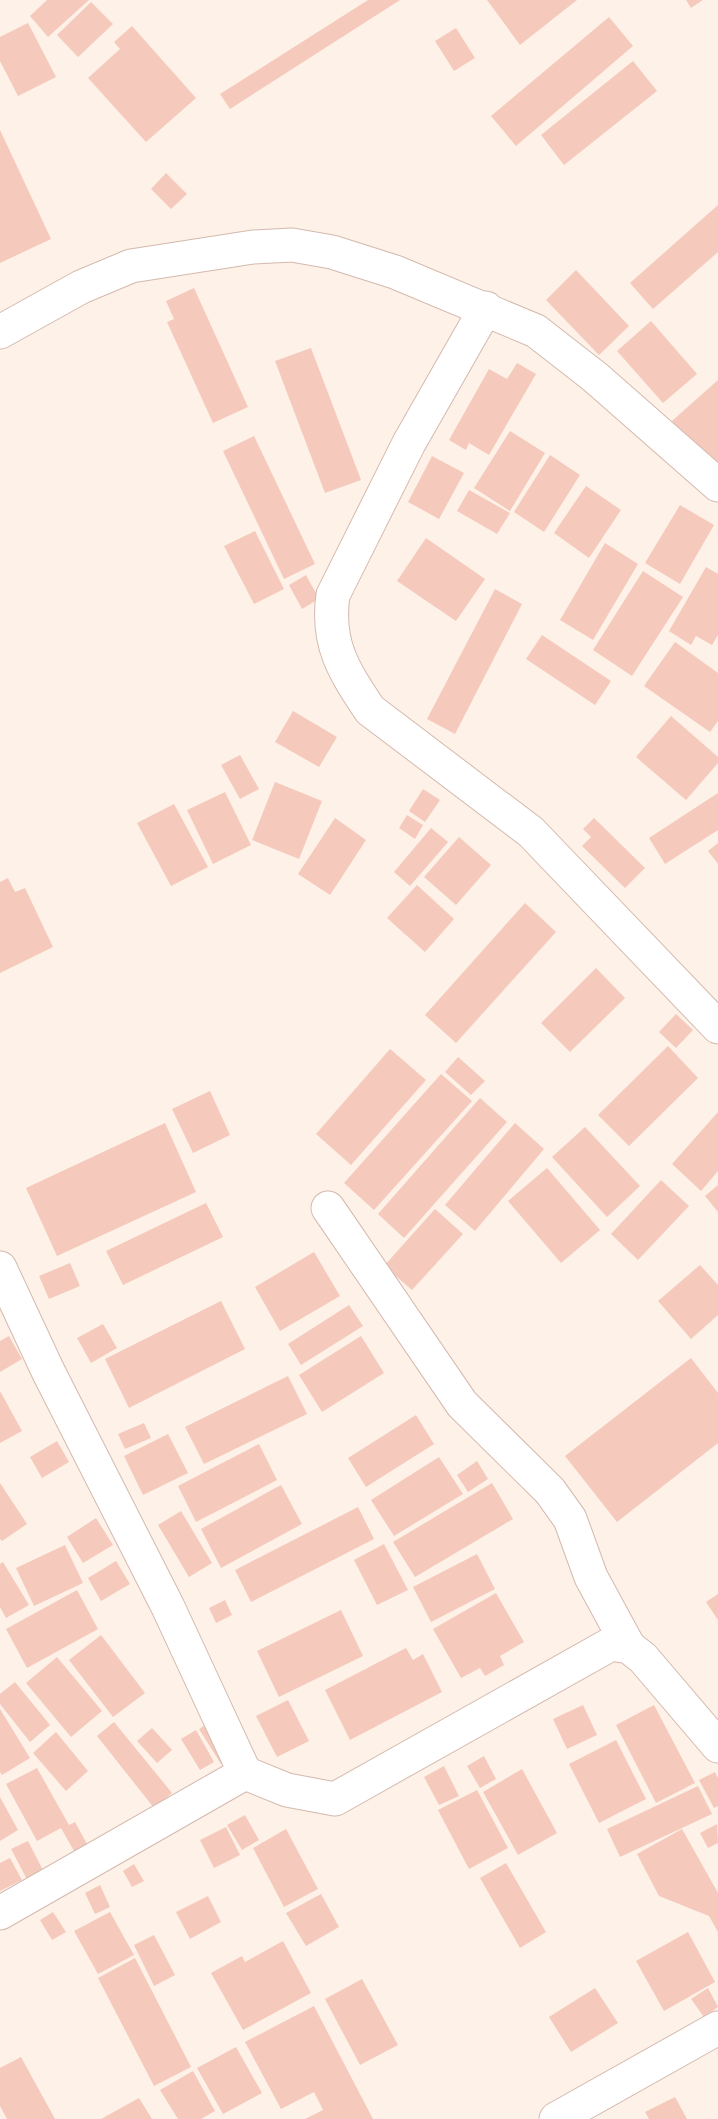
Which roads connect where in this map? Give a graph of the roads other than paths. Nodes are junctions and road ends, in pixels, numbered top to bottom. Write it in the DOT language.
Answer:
graph roads {
  1 [pos="486,308"];
  2 [pos="0,332"];
  3 [pos="718,485"];
  4 [pos="718,1027"];
  5 [pos="328,1208"];
  6 [pos="0,1268"];
  7 [pos="629,1647"];
  8 [pos="718,1746"];
  9 [pos="246,1773"];
  10 [pos="0,1913"];
  11 [pos="718,2028"];
  12 [pos="555,2119"];
  1 -- 2 [label="street"];
  1 -- 3 [label="street"];
  1 -- 4 [label="street"];
  5 -- 7 [label="street"];
  6 -- 9 [label="street"];
  7 -- 8 [label="street"];
  7 -- 9 [label="street"];
  9 -- 10 [label="street"];
  11 -- 12 [label="street"];
}
